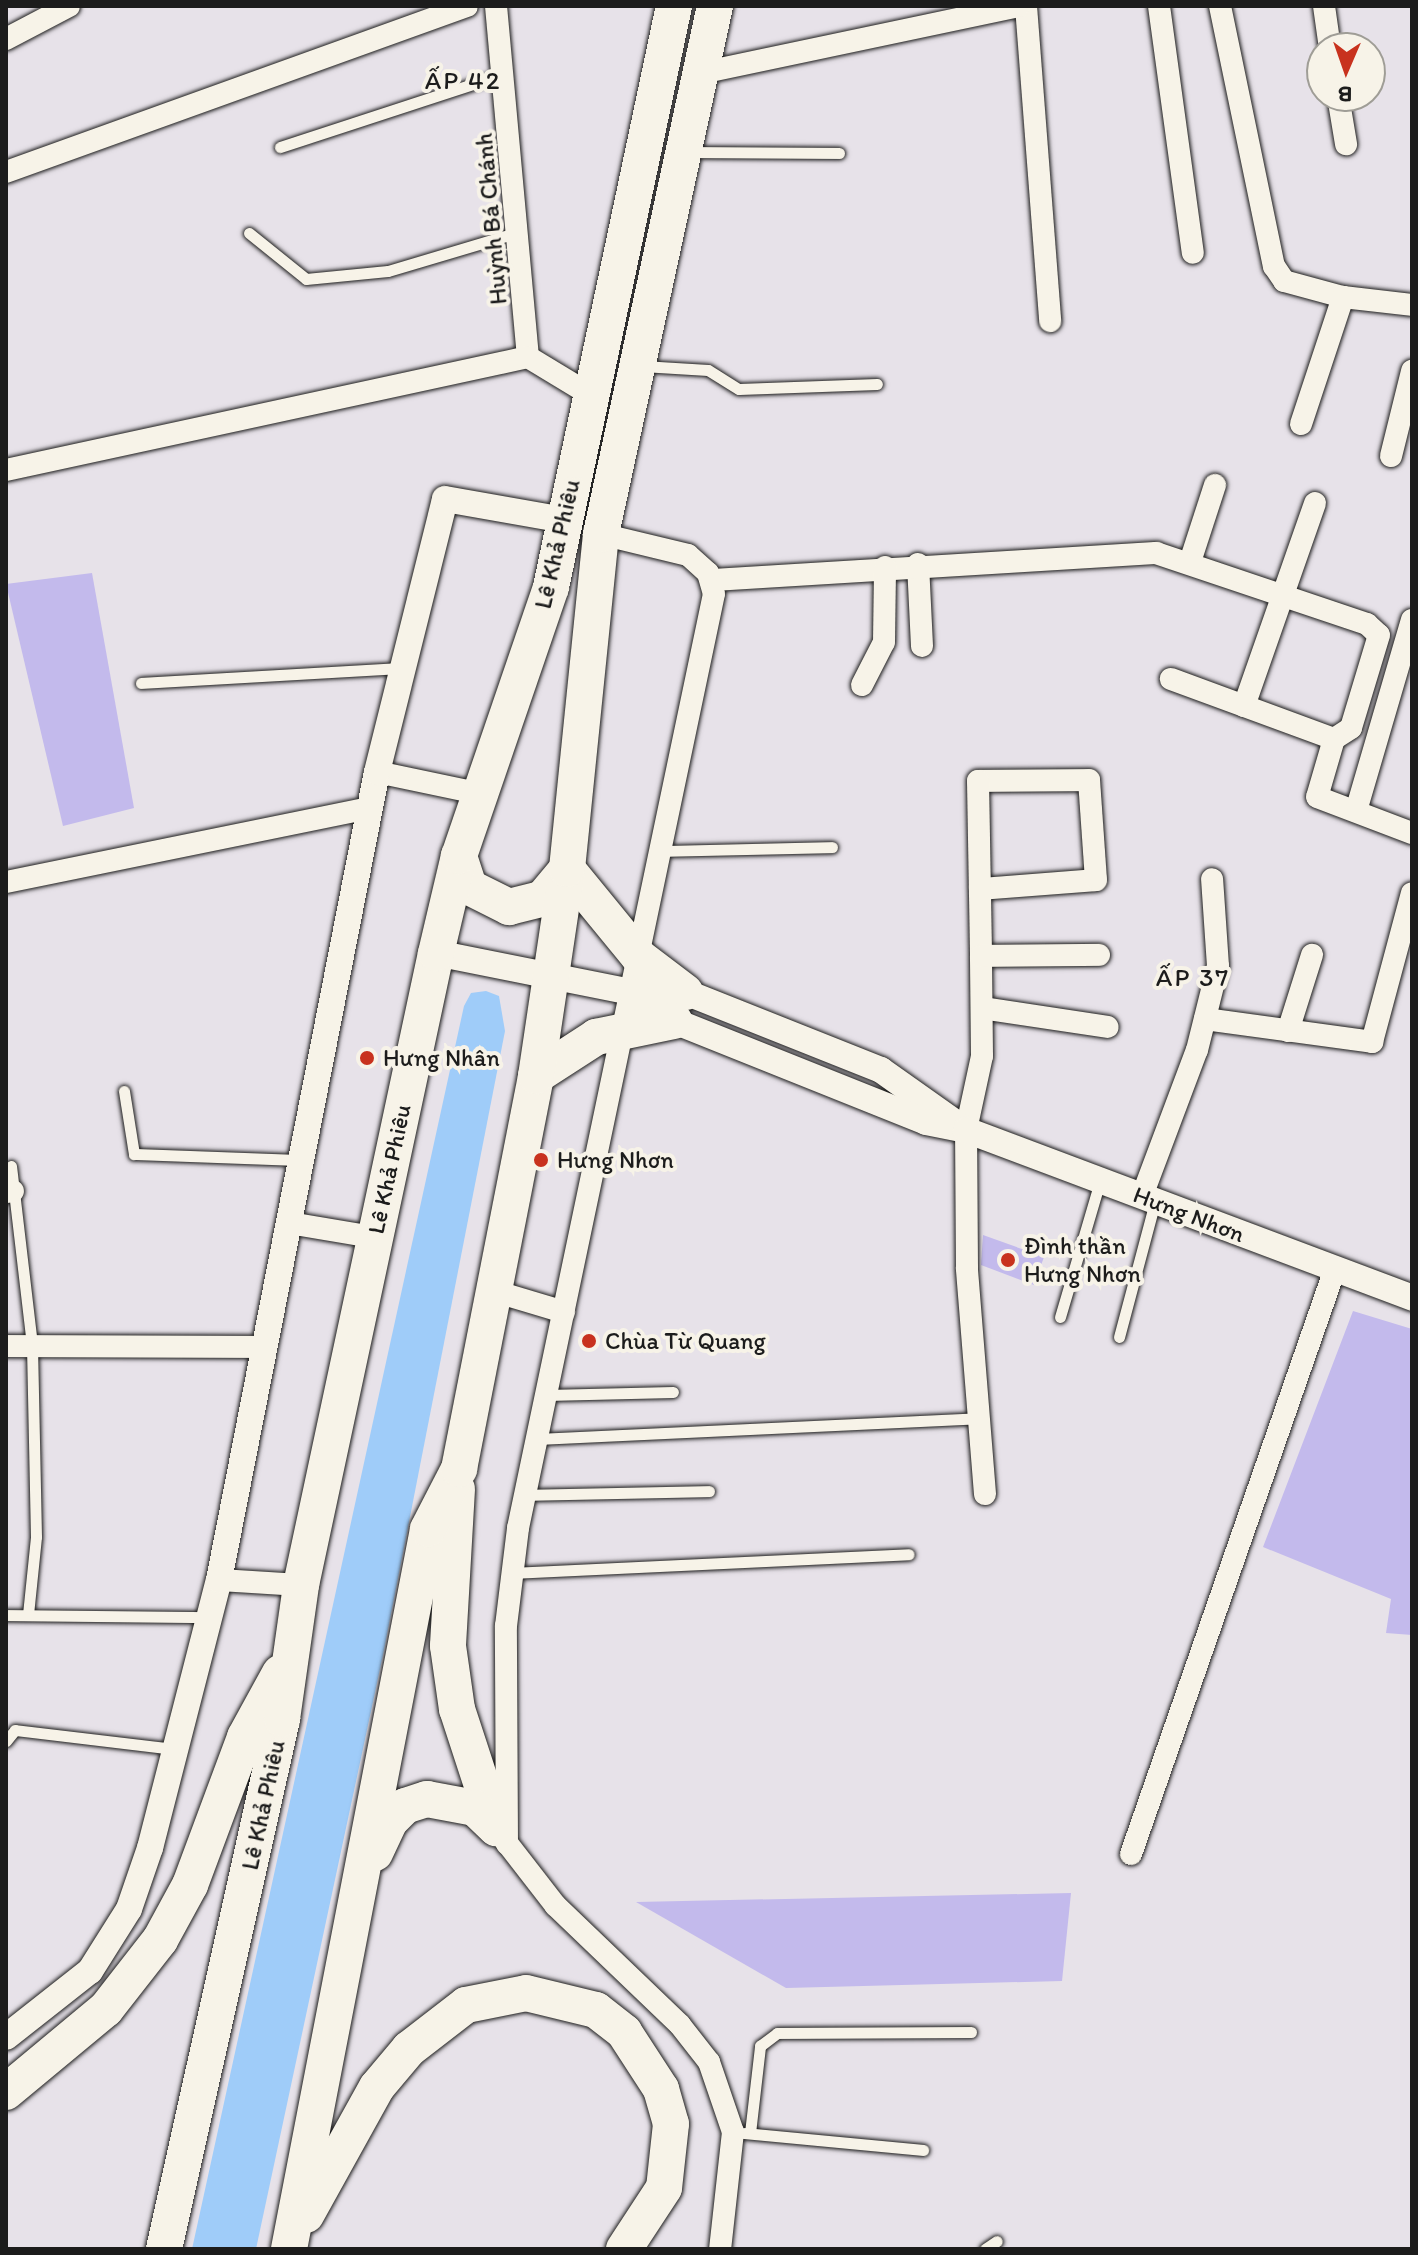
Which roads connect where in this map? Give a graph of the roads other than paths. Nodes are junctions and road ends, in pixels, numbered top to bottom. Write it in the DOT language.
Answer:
graph roads {
  1 [pos="69,6"];
  2 [pos="467,6"];
  3 [pos="496,6"];
  4 [pos="674,6"];
  5 [pos="715,6"];
  6 [pos="1019,6"];
  7 [pos="1026,6"];
  8 [pos="1159,6"];
  9 [pos="1220,6"];
  10 [pos="1324,6"];
  11 [pos="1328,32"];
  12 [pos="6,39"];
  13 [pos="701,73"];
  14 [pos="505,74"];
  15 [pos="1341,112"];
  16 [pos="1346,144"];
  17 [pos="280,147"];
  18 [pos="684,152"];
  19 [pos="839,153"];
  20 [pos="6,172"];
  21 [pos="520,232"];
  22 [pos="249,233"];
  23 [pos="1193,253"];
  24 [pos="1343,297"];
  25 [pos="1412,305"];
  26 [pos="1050,321"];
  27 [pos="528,357"];
  28 [pos="637,366"];
  29 [pos="1412,371"];
  30 [pos="877,384"];
  31 [pos="589,394"];
  32 [pos="1301,424"];
  33 [pos="1391,456"];
  34 [pos="6,470"];
  35 [pos="1215,485"];
  36 [pos="1315,503"];
  37 [pos="564,520"];
  38 [pos="601,534"];
  39 [pos="1190,562"];
  40 [pos="918,564"];
  41 [pos="885,567"];
  42 [pos="712,580"];
  43 [pos="1283,595"];
  44 [pos="1412,620"];
  45 [pos="922,646"];
  46 [pos="400,668"];
  47 [pos="1171,679"];
  48 [pos="141,683"];
  49 [pos="862,685"];
  50 [pos="1244,706"];
  51 [pos="1334,739"];
  52 [pos="377,772"];
  53 [pos="481,794"];
  54 [pos="370,808"];
  55 [pos="1356,811"];
  56 [pos="1412,833"];
  57 [pos="832,847"];
  58 [pos="661,851"];
  59 [pos="459,856"];
  60 [pos="567,869"];
  61 [pos="1212,879"];
  62 [pos="6,882"];
  63 [pos="980,889"];
  64 [pos="1412,893"];
  65 [pos="436,953"];
  66 [pos="1099,955"];
  67 [pos="1312,955"];
  68 [pos="981,956"];
  69 [pos="639,957"];
  70 [pos="551,974"];
  71 [pos="631,992"];
  72 [pos="679,1006"];
  73 [pos="982,1008"];
  74 [pos="1205,1019"];
  75 [pos="624,1027"];
  76 [pos="1108,1027"];
  77 [pos="1288,1031"];
  78 [pos="536,1076"];
  79 [pos="124,1091"];
  80 [pos="966,1130"];
  81 [pos="301,1160"];
  82 [pos="11,1166"];
  83 [pos="1100,1180"];
  84 [pos="10,1192"];
  85 [pos="1149,1199"];
  86 [pos="289,1223"];
  87 [pos="373,1237"];
  88 [pos="1335,1269"];
  89 [pos="494,1291"];
  90 [pos="1412,1298"];
  91 [pos="564,1312"];
  92 [pos="1060,1317"];
  93 [pos="1119,1337"];
  94 [pos="6,1346"];
  95 [pos="32,1346"];
  96 [pos="264,1347"];
  97 [pos="673,1392"];
  98 [pos="546,1395"];
  99 [pos="979,1418"];
  100 [pos="537,1439"];
  101 [pos="459,1469"];
  102 [pos="709,1491"];
  103 [pos="985,1494"];
  104 [pos="525,1495"];
  105 [pos="909,1554"];
  106 [pos="511,1573"];
  107 [pos="219,1580"];
  108 [pos="301,1585"];
  109 [pos="6,1615"];
  110 [pos="28,1615"];
  111 [pos="210,1617"];
  112 [pos="290,1655"];
  113 [pos="6,1741"];
  114 [pos="175,1749"];
  115 [pos="501,1836"];
  116 [pos="1131,1854"];
  117 [pos="355,1911"];
  118 [pos="971,2032"];
  119 [pos="6,2037"];
  120 [pos="6,2092"];
  121 [pos="742,2132"];
  122 [pos="923,2150"];
  123 [pos="997,2241"];
  124 [pos="290,2245"];
  125 [pos="164,2249"];
  126 [pos="624,2249"];
  127 [pos="720,2249"];
  128 [pos="985,2249"];
  1 -- 12 [label="street"];
  2 -- 20 [label="street"];
  3 -- 14 [label="street, Huỳnh Bá Chánh"];
  4 -- 31 [label="highway, Lê Khả Phiêu"];
  5 -- 13 [label="highway, Lê Khả Phiêu"];
  6 -- 13 [label="street"];
  7 -- 26 [label="street"];
  8 -- 23 [label="street"];
  9 -- 24 [label="street"];
  10 -- 11 [label="street"];
  13 -- 18 [label="highway, Lê Khả Phiêu"];
  14 -- 17 [label="lane"];
  14 -- 21 [label="street, Huỳnh Bá Chánh"];
  15 -- 16 [label="street"];
  18 -- 19 [label="lane"];
  18 -- 28 [label="highway, Lê Khả Phiêu"];
  21 -- 22 [label="lane"];
  21 -- 27 [label="street, Huỳnh Bá Chánh"];
  24 -- 25 [label="street"];
  24 -- 32 [label="street"];
  27 -- 31 [label="street"];
  27 -- 34 [label="street"];
  28 -- 30 [label="lane"];
  28 -- 38 [label="highway, Lê Khả Phiêu"];
  29 -- 33 [label="street"];
  31 -- 37 [label="highway, Lê Khả Phiêu"];
  35 -- 39 [label="street"];
  36 -- 43 [label="street"];
  37 -- 46 [label="street"];
  37 -- 53 [label="highway, Lê Khả Phiêu"];
  38 -- 42 [label="street"];
  38 -- 60 [label="highway, Lê Khả Phiêu"];
  39 -- 40 [label="street"];
  39 -- 43 [label="street"];
  40 -- 41 [label="street"];
  40 -- 45 [label="street"];
  41 -- 42 [label="street"];
  41 -- 49 [label="street"];
  42 -- 58 [label="street"];
  43 -- 50 [label="street"];
  43 -- 51 [label="street"];
  44 -- 55 [label="street"];
  46 -- 48 [label="lane"];
  46 -- 52 [label="street"];
  47 -- 50 [label="street"];
  50 -- 51 [label="street"];
  51 -- 55 [label="street"];
  52 -- 53 [label="street"];
  52 -- 54 [label="street"];
  53 -- 59 [label="highway, Lê Khả Phiêu"];
  54 -- 62 [label="street"];
  54 -- 81 [label="street"];
  55 -- 56 [label="street"];
  57 -- 58 [label="lane"];
  58 -- 69 [label="street"];
  59 -- 60 [label="highway"];
  59 -- 65 [label="highway, Lê Khả Phiêu"];
  60 -- 69 [label="highway"];
  60 -- 70 [label="highway, Lê Khả Phiêu"];
  61 -- 74 [label="street"];
  63 -- 63 [label="street"];
  63 -- 68 [label="street"];
  64 -- 77 [label="street"];
  65 -- 70 [label="street, Hưng Nhơn"];
  65 -- 87 [label="highway, Lê Khả Phiêu"];
  66 -- 68 [label="street"];
  67 -- 77 [label="street"];
  68 -- 73 [label="street"];
  69 -- 71 [label="street"];
  69 -- 72 [label="highway"];
  70 -- 71 [label="street, Hưng Nhơn"];
  70 -- 78 [label="highway, Lê Khả Phiêu"];
  71 -- 72 [label="street, Hưng Nhơn"];
  71 -- 75 [label="street"];
  72 -- 75 [label="highway"];
  72 -- 80 [label="street, Hưng Nhơn"];
  73 -- 76 [label="street"];
  73 -- 80 [label="street"];
  74 -- 77 [label="street"];
  74 -- 85 [label="street"];
  75 -- 78 [label="highway"];
  75 -- 91 [label="street"];
  78 -- 89 [label="highway, Lê Khả Phiêu"];
  79 -- 81 [label="lane"];
  80 -- 83 [label="street, Hưng Nhơn"];
  80 -- 99 [label="street"];
  81 -- 86 [label="street"];
  82 -- 84 [label="lane"];
  83 -- 85 [label="street, Hưng Nhơn"];
  83 -- 92 [label="lane"];
  84 -- 95 [label="lane"];
  85 -- 88 [label="street, Hưng Nhơn"];
  85 -- 93 [label="lane"];
  86 -- 87 [label="street"];
  86 -- 96 [label="street"];
  87 -- 108 [label="highway, Lê Khả Phiêu"];
  88 -- 90 [label="street, Hưng Nhơn"];
  88 -- 116 [label="street"];
  89 -- 91 [label="street"];
  89 -- 101 [label="highway, Lê Khả Phiêu"];
  91 -- 98 [label="street"];
  94 -- 95 [label="street"];
  95 -- 96 [label="street"];
  95 -- 110 [label="lane"];
  96 -- 107 [label="street"];
  97 -- 98 [label="lane"];
  98 -- 100 [label="street"];
  99 -- 100 [label="lane"];
  99 -- 103 [label="street"];
  100 -- 104 [label="street"];
  101 -- 115 [label="highway"];
  101 -- 117 [label="highway, Lê Khả Phiêu"];
  102 -- 104 [label="lane"];
  104 -- 106 [label="street"];
  105 -- 106 [label="lane"];
  106 -- 115 [label="street"];
  107 -- 108 [label="street"];
  107 -- 111 [label="street"];
  108 -- 112 [label="highway, Lê Khả Phiêu"];
  109 -- 110 [label="lane"];
  110 -- 111 [label="lane"];
  111 -- 114 [label="street"];
  112 -- 120 [label="highway"];
  112 -- 125 [label="highway, Lê Khả Phiêu"];
  113 -- 114 [label="lane"];
  114 -- 119 [label="street"];
  115 -- 117 [label="highway"];
  115 -- 121 [label="street"];
  117 -- 124 [label="highway, Lê Khả Phiêu"];
  118 -- 121 [label="lane"];
  121 -- 122 [label="lane"];
  121 -- 127 [label="street"];
  123 -- 128 [label="lane"];
  124 -- 126 [label="highway"];
}
